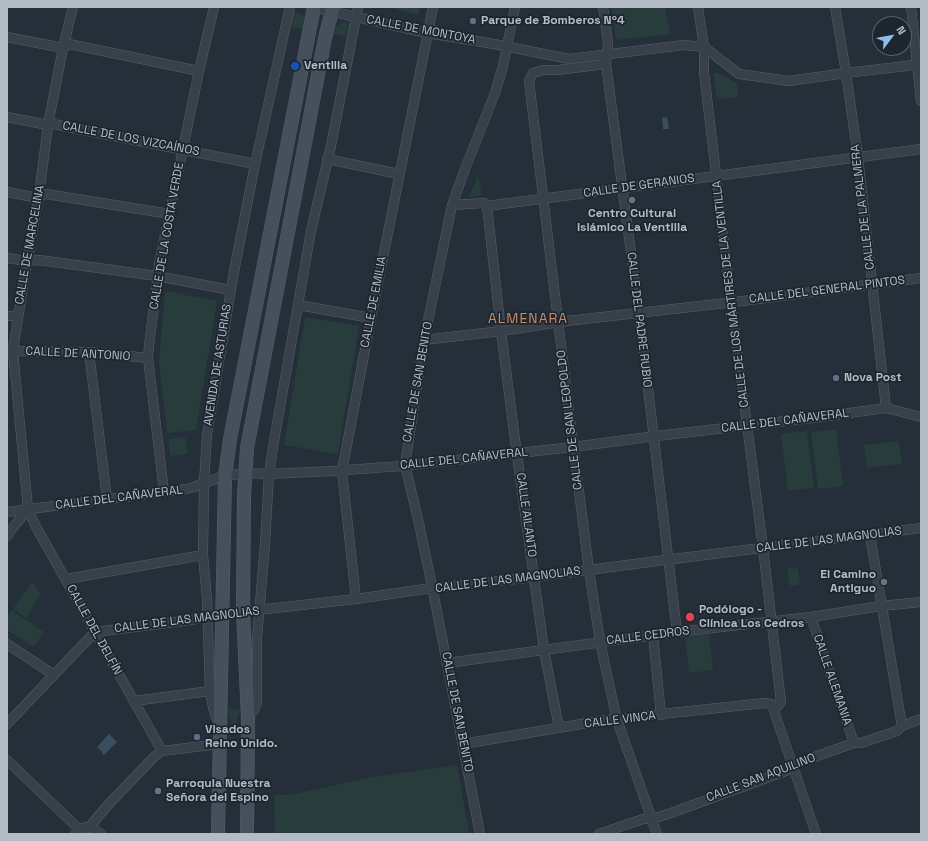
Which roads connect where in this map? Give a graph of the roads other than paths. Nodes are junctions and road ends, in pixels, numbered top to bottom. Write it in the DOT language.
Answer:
graph roads {
  1 [pos="73,7"];
  2 [pos="214,7"];
  3 [pos="290,7"];
  4 [pos="313,7"];
  5 [pos="358,7"];
  6 [pos="433,7"];
  7 [pos="515,7"];
  8 [pos="603,7"];
  9 [pos="698,7"];
  10 [pos="835,7"];
  11 [pos="911,7"];
  12 [pos="333,10"];
  13 [pos="356,17"];
  14 [pos="427,33"];
  15 [pos="7,37"];
  16 [pos="507,47"];
  17 [pos="704,47"];
  18 [pos="63,48"];
  19 [pos="607,59"];
  20 [pos="919,63"];
  21 [pos="199,71"];
  22 [pos="846,73"];
  23 [pos="921,101"];
  24 [pos="7,117"];
  25 [pos="48,125"];
  26 [pos="921,149"];
  27 [pos="183,150"];
  28 [pos="858,157"];
  29 [pos="327,159"];
  30 [pos="255,164"];
  31 [pos="399,174"];
  32 [pos="716,175"];
  33 [pos="622,188"];
  34 [pos="7,192"];
  35 [pos="39,195"];
  36 [pos="543,199"];
  37 [pos="452,205"];
  38 [pos="487,206"];
  39 [pos="170,214"];
  40 [pos="7,258"];
  41 [pos="27,261"];
  42 [pos="157,276"];
  43 [pos="921,278"];
  44 [pos="872,284"];
  45 [pos="230,290"];
  46 [pos="731,302"];
  47 [pos="298,305"];
  48 [pos="639,312"];
  49 [pos="7,316"];
  50 [pos="18,316"];
  51 [pos="371,318"];
  52 [pos="558,322"];
  53 [pos="501,331"];
  54 [pos="424,340"];
  55 [pos="10,352"];
  56 [pos="89,352"];
  57 [pos="148,358"];
  58 [pos="886,408"];
  59 [pos="921,417"];
  60 [pos="747,425"];
  61 [pos="654,436"];
  62 [pos="573,447"];
  63 [pos="517,454"];
  64 [pos="405,465"];
  65 [pos="342,471"];
  66 [pos="245,473"];
  67 [pos="269,474"];
  68 [pos="225,476"];
  69 [pos="204,483"];
  70 [pos="164,492"];
  71 [pos="107,499"];
  72 [pos="28,509"];
  73 [pos="7,512"];
  74 [pos="921,528"];
  75 [pos="870,535"];
  76 [pos="7,536"];
  77 [pos="763,548"];
  78 [pos="204,555"];
  79 [pos="669,560"];
  80 [pos="589,570"];
  81 [pos="535,577"];
  82 [pos="66,579"];
  83 [pos="432,588"];
  84 [pos="356,599"];
  85 [pos="921,602"];
  86 [pos="881,606"];
  87 [pos="260,610"];
  88 [pos="243,612"];
  89 [pos="222,614"];
  90 [pos="208,616"];
  91 [pos="811,617"];
  92 [pos="772,621"];
  93 [pos="95,632"];
  94 [pos="677,632"];
  95 [pos="653,635"];
  96 [pos="600,642"];
  97 [pos="7,644"];
  98 [pos="544,650"];
  99 [pos="447,663"];
  100 [pos="54,675"];
  101 [pos="210,691"];
  102 [pos="134,701"];
  103 [pos="774,711"];
  104 [pos="662,715"];
  105 [pos="248,718"];
  106 [pos="921,719"];
  107 [pos="617,720"];
  108 [pos="7,724"];
  109 [pos="902,726"];
  110 [pos="219,727"];
  111 [pos="559,728"];
  112 [pos="854,743"];
  113 [pos="219,744"];
  114 [pos="463,744"];
  115 [pos="162,751"];
  116 [pos="7,760"];
  117 [pos="792,765"];
  118 [pos="652,819"];
  119 [pos="90,828"];
  120 [pos="77,831"];
  121 [pos="100,834"];
  122 [pos="218,834"];
  123 [pos="247,834"];
  124 [pos="480,834"];
  125 [pos="599,834"];
  126 [pos="658,834"];
  127 [pos="816,834"];
  1 -- 18 [label="street, CALLE DE MARCELINA"];
  2 -- 21 [label="street, CALLE DE LA COSTA VERDE"];
  3 -- 30 [label="street, AVENIDA DE ASTURIAS"];
  4 -- 12 [label="street, CALLE DE MONTOYA"];
  4 -- 68 [label="main road, AVENIDA DE ASTURIAS"];
  5 -- 13 [label="street"];
  6 -- 14 [label="street, CALLE DE EMILIA"];
  7 -- 16 [label="street, CALLE DE SAN BENITO"];
  8 -- 19 [label="street, CALLE DEL PADRE RUBIO"];
  9 -- 17 [label="street, CALLE DE LOS MÁRTIRES DE LA VENTILLA"];
  10 -- 22 [label="street, CALLE DE LA PALMERA"];
  11 -- 20 [label="street"];
  12 -- 13 [label="street, CALLE DE MONTOYA"];
  12 -- 66 [label="main road"];
  13 -- 14 [label="street, CALLE DE MONTOYA"];
  13 -- 29 [label="street"];
  14 -- 16 [label="street, CALLE DE MONTOYA"];
  14 -- 31 [label="street, CALLE DE EMILIA"];
  15 -- 18 [label="street"];
  16 -- 19 [label="street, CALLE DE MONTOYA"];
  16 -- 37 [label="street, CALLE DE SAN BENITO"];
  17 -- 19 [label="street"];
  17 -- 22 [label="street"];
  17 -- 32 [label="street, CALLE DE LOS MÁRTIRES DE LA VENTILLA"];
  18 -- 21 [label="street"];
  18 -- 25 [label="street, CALLE DE MARCELINA"];
  19 -- 33 [label="street, CALLE DEL PADRE RUBIO"];
  19 -- 36 [label="street, CALLE DE SAN LEOPOLDO"];
  20 -- 22 [label="street"];
  20 -- 23 [label="street"];
  21 -- 27 [label="street, CALLE DE LA COSTA VERDE"];
  22 -- 28 [label="street, CALLE DE LA PALMERA"];
  24 -- 25 [label="street, CALLE DE LOS VIZCAÍNOS"];
  25 -- 27 [label="street, CALLE DE LOS VIZCAÍNOS"];
  25 -- 35 [label="street, CALLE DE MARCELINA"];
  26 -- 28 [label="street, CALLE DE GERANIOS"];
  27 -- 30 [label="street, CALLE DE LOS VIZCAÍNOS"];
  27 -- 39 [label="street, CALLE DE LA COSTA VERDE"];
  28 -- 32 [label="street, CALLE DE GERANIOS"];
  28 -- 44 [label="street, CALLE DE LA PALMERA"];
  29 -- 31 [label="street"];
  29 -- 47 [label="street"];
  30 -- 45 [label="street, AVENIDA DE ASTURIAS"];
  31 -- 51 [label="street, CALLE DE EMILIA"];
  32 -- 33 [label="street, CALLE DE GERANIOS"];
  32 -- 46 [label="street, CALLE DE LOS MÁRTIRES DE LA VENTILLA"];
  33 -- 36 [label="street, CALLE DE GERANIOS"];
  33 -- 48 [label="street, CALLE DEL PADRE RUBIO"];
  34 -- 35 [label="street"];
  35 -- 39 [label="street"];
  35 -- 41 [label="street, CALLE DE MARCELINA"];
  36 -- 38 [label="street, CALLE DE GERANIOS"];
  36 -- 52 [label="street, CALLE DE SAN LEOPOLDO"];
  37 -- 38 [label="street, CALLE DE GERANIOS"];
  37 -- 54 [label="street, CALLE DE SAN BENITO"];
  38 -- 53 [label="street, CALLE AILANTO"];
  39 -- 42 [label="street, CALLE DE LA COSTA VERDE"];
  40 -- 41 [label="street"];
  41 -- 42 [label="street"];
  41 -- 50 [label="street, CALLE DE MARCELINA"];
  42 -- 45 [label="street"];
  42 -- 57 [label="street, CALLE DE LA COSTA VERDE"];
  43 -- 44 [label="street, CALLE DEL GENERAL PINTOS"];
  44 -- 46 [label="street, CALLE DEL GENERAL PINTOS"];
  44 -- 58 [label="street, CALLE DE LA PALMERA"];
  45 -- 69 [label="street, AVENIDA DE ASTURIAS"];
  46 -- 48 [label="street, CALLE DEL GENERAL PINTOS"];
  46 -- 60 [label="street, CALLE DE LOS MÁRTIRES DE LA VENTILLA"];
  47 -- 51 [label="street"];
  47 -- 67 [label="street"];
  48 -- 52 [label="street, CALLE DEL GENERAL PINTOS"];
  48 -- 61 [label="street, CALLE DEL PADRE RUBIO"];
  49 -- 50 [label="street"];
  50 -- 55 [label="street, CALLE DE MARCELINA"];
  51 -- 65 [label="street, CALLE DE EMILIA"];
  52 -- 53 [label="street, CALLE DEL GENERAL PINTOS"];
  52 -- 62 [label="street, CALLE DE SAN LEOPOLDO"];
  53 -- 54 [label="street, CALLE DEL GENERAL PINTOS"];
  53 -- 63 [label="street, CALLE AILANTO"];
  54 -- 64 [label="street, CALLE DE SAN BENITO"];
  55 -- 56 [label="street, CALLE DE ANTONIO"];
  55 -- 72 [label="street, CALLE DE MARCELINA"];
  56 -- 57 [label="street, CALLE DE ANTONIO"];
  56 -- 71 [label="street"];
  57 -- 70 [label="street, CALLE DE LA COSTA VERDE"];
  58 -- 59 [label="street, CALLE DEL CAÑAVERAL"];
  58 -- 60 [label="street, CALLE DEL CAÑAVERAL"];
  60 -- 61 [label="street, CALLE DEL CAÑAVERAL"];
  60 -- 77 [label="street, CALLE DE LOS MÁRTIRES DE LA VENTILLA"];
  61 -- 62 [label="street, CALLE DEL CAÑAVERAL"];
  61 -- 79 [label="street, CALLE DEL PADRE RUBIO"];
  62 -- 63 [label="street, CALLE DEL CAÑAVERAL"];
  62 -- 80 [label="street, CALLE DE SAN LEOPOLDO"];
  63 -- 64 [label="street, CALLE DEL CAÑAVERAL"];
  63 -- 81 [label="street, CALLE AILANTO"];
  64 -- 65 [label="street, CALLE DEL CAÑAVERAL"];
  64 -- 83 [label="street, CALLE DE SAN BENITO"];
  65 -- 67 [label="street, CALLE DEL CAÑAVERAL"];
  65 -- 84 [label="street, CALLE DE EMILIA"];
  66 -- 67 [label="street, CALLE DEL CAÑAVERAL"];
  66 -- 68 [label="street, CALLE DEL CAÑAVERAL"];
  66 -- 88 [label="main road"];
  67 -- 87 [label="street"];
  68 -- 69 [label="street, CALLE DEL CAÑAVERAL"];
  68 -- 89 [label="main road, AVENIDA DE ASTURIAS"];
  69 -- 70 [label="street, CALLE DEL CAÑAVERAL"];
  69 -- 78 [label="street, AVENIDA DE ASTURIAS"];
  70 -- 71 [label="street, CALLE DEL CAÑAVERAL"];
  71 -- 72 [label="street, CALLE DEL CAÑAVERAL"];
  72 -- 73 [label="street, CALLE DEL CAÑAVERAL"];
  72 -- 76 [label="street"];
  72 -- 82 [label="street, CALLE DEL DELFÍN"];
  74 -- 75 [label="street, CALLE DE LAS MAGNOLIAS"];
  75 -- 77 [label="street, CALLE DE LAS MAGNOLIAS"];
  75 -- 86 [label="street"];
  77 -- 79 [label="street, CALLE DE LAS MAGNOLIAS"];
  77 -- 92 [label="street, CALLE DE LOS MÁRTIRES DE LA VENTILLA"];
  78 -- 82 [label="street"];
  78 -- 90 [label="street, AVENIDA DE ASTURIAS"];
  79 -- 80 [label="street, CALLE DE LAS MAGNOLIAS"];
  79 -- 94 [label="street, CALLE DEL PADRE RUBIO"];
  80 -- 81 [label="street, CALLE DE LAS MAGNOLIAS"];
  80 -- 96 [label="street, CALLE DE SAN LEOPOLDO"];
  81 -- 83 [label="street, CALLE DE LAS MAGNOLIAS"];
  81 -- 98 [label="street, CALLE AILANTO"];
  82 -- 93 [label="street, CALLE DEL DELFÍN"];
  83 -- 84 [label="street, CALLE DE LAS MAGNOLIAS"];
  83 -- 99 [label="street, CALLE DE SAN BENITO"];
  84 -- 87 [label="street, CALLE DE LAS MAGNOLIAS"];
  85 -- 86 [label="street, CALLE CEDROS"];
  86 -- 91 [label="street, CALLE CEDROS"];
  86 -- 109 [label="street"];
  87 -- 88 [label="street, CALLE DE LAS MAGNOLIAS"];
  87 -- 105 [label="street"];
  88 -- 89 [label="street, CALLE DE LAS MAGNOLIAS"];
  88 -- 105 [label="main road"];
  89 -- 90 [label="street, CALLE DE LAS MAGNOLIAS"];
  89 -- 110 [label="main road, AVENIDA DE ASTURIAS"];
  90 -- 93 [label="street, CALLE DE LAS MAGNOLIAS"];
  90 -- 101 [label="street, AVENIDA DE ASTURIAS"];
  91 -- 92 [label="street, CALLE CEDROS"];
  91 -- 112 [label="street, CALLE ALEMANIA"];
  92 -- 94 [label="street, CALLE CEDROS"];
  92 -- 103 [label="street, CALLE DE LOS MÁRTIRES DE LA VENTILLA"];
  93 -- 100 [label="street"];
  93 -- 102 [label="street, CALLE DEL DELFÍN"];
  94 -- 95 [label="street, CALLE CEDROS"];
  95 -- 96 [label="street, CALLE CEDROS"];
  95 -- 104 [label="street"];
  96 -- 98 [label="street, CALLE CEDROS"];
  96 -- 107 [label="street, CALLE DE SAN LEOPOLDO"];
  97 -- 100 [label="street"];
  98 -- 99 [label="street, CALLE CEDROS"];
  98 -- 111 [label="street, CALLE AILANTO"];
  99 -- 114 [label="street, CALLE DE SAN BENITO"];
  100 -- 108 [label="street"];
  101 -- 102 [label="street"];
  101 -- 110 [label="street, AVENIDA DE ASTURIAS"];
  102 -- 115 [label="street, CALLE DEL DELFÍN"];
  103 -- 104 [label="street, CALLE VINCA"];
  103 -- 117 [label="street"];
  104 -- 107 [label="street, CALLE VINCA"];
  105 -- 123 [label="main road"];
  106 -- 109 [label="street, CALLE SAN AQUILINO"];
  107 -- 111 [label="street, CALLE VINCA"];
  107 -- 118 [label="street, CALLE DE SAN LEOPOLDO"];
  109 -- 112 [label="street, CALLE SAN AQUILINO"];
  110 -- 113 [label="main road, AVENIDA DE ASTURIAS"];
  111 -- 114 [label="street, CALLE VINCA"];
  112 -- 117 [label="street, CALLE SAN AQUILINO"];
  113 -- 115 [label="street"];
  113 -- 122 [label="main road, AVENIDA DE ASTURIAS"];
  114 -- 124 [label="street, CALLE DE SAN BENITO"];
  115 -- 119 [label="street"];
  116 -- 120 [label="street"];
  117 -- 118 [label="street, CALLE SAN AQUILINO"];
  117 -- 127 [label="street"];
  118 -- 125 [label="street, CALLE SAN AQUILINO"];
  118 -- 126 [label="street, CALLE DE SAN LEOPOLDO"];
  119 -- 120 [label="street"];
  119 -- 121 [label="street"];
}
